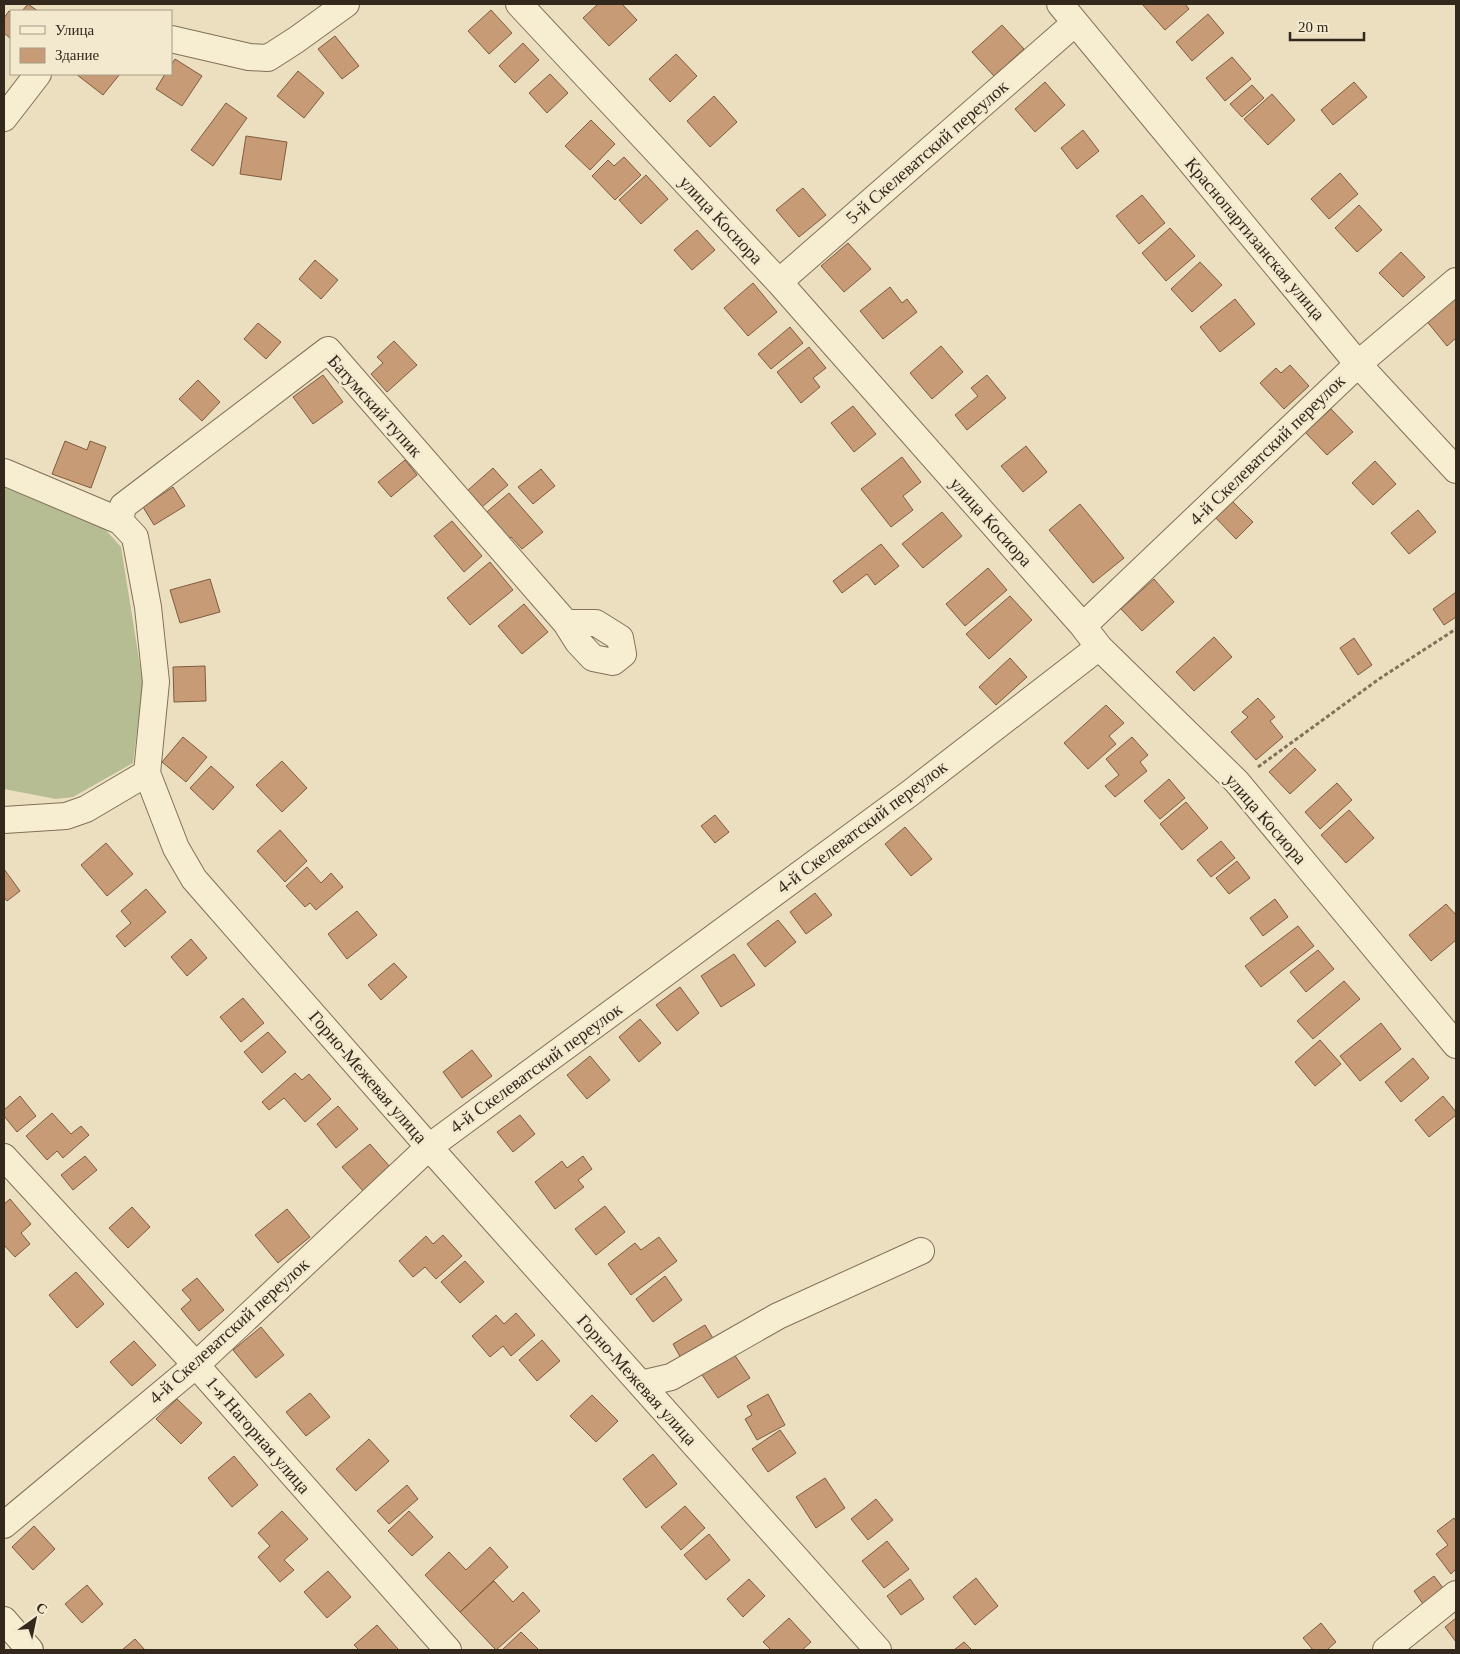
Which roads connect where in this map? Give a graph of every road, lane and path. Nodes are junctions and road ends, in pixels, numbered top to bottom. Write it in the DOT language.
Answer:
graph roads {
  1 [pos="346,4"];
  2 [pos="519,4"];
  3 [pos="1067,13"];
  4 [pos="172,40"];
  5 [pos="37,75"];
  6 [pos="4,118"];
  7 [pos="1456,281"];
  8 [pos="779,282"];
  9 [pos="1358,364"];
  10 [pos="1456,470"];
  11 [pos="4,472"];
  12 [pos="120,520"];
  13 [pos="1082,626"];
  14 [pos="1456,629"];
  15 [pos="572,633"];
  16 [pos="1099,647"];
  17 [pos="147,773"];
  18 [pos="1236,782"];
  19 [pos="4,820"];
  20 [pos="1456,1045"];
  21 [pos="429,1147"];
  22 [pos="4,1157"];
  23 [pos="921,1251"];
  24 [pos="196,1365"];
  25 [pos="641,1384"];
  26 [pos="4,1525"];
  27 [pos="1456,1594"];
  28 [pos="4,1620"];
  29 [pos="30,1650"];
  30 [pos="448,1650"];
  31 [pos="878,1650"];
  32 [pos="1386,1650"];
  1 -- 4 [label="street"];
  2 -- 8 [label="street, улица Косиора"];
  3 -- 8 [label="street, 5-й Скелеватский переулок"];
  3 -- 9 [label="street, Краснопартизанская улица"];
  5 -- 6 [label="street"];
  7 -- 9 [label="street, 4-й Скелеватский переулок"];
  8 -- 13 [label="street, улица Косиора"];
  9 -- 10 [label="street, Краснопартизанская улица"];
  9 -- 13 [label="street, 4-й Скелеватский переулок"];
  11 -- 12 [label="street, Горно-Межевая улица"];
  12 -- 15 [label="street, Батумский тупик"];
  12 -- 17 [label="street, Горно-Межевая улица"];
  13 -- 16 [label="street, улица Косиора"];
  14 -- 18 [label="path"];
  16 -- 18 [label="street, улица Косиора"];
  16 -- 21 [label="street, 4-й Скелеватский переулок"];
  17 -- 19 [label="street"];
  17 -- 21 [label="street, Горно-Межевая улица"];
  18 -- 20 [label="street, улица Косиора"];
  21 -- 24 [label="street, 4-й Скелеватский переулок"];
  21 -- 25 [label="street, Горно-Межевая улица"];
  22 -- 24 [label="street, 1-я Нагорная улица"];
  23 -- 25 [label="street"];
  24 -- 26 [label="street, 4-й Скелеватский переулок"];
  24 -- 30 [label="street, 1-я Нагорная улица"];
  25 -- 31 [label="street, Горно-Межевая улица"];
  27 -- 32 [label="street"];
  28 -- 29 [label="street"];
}
